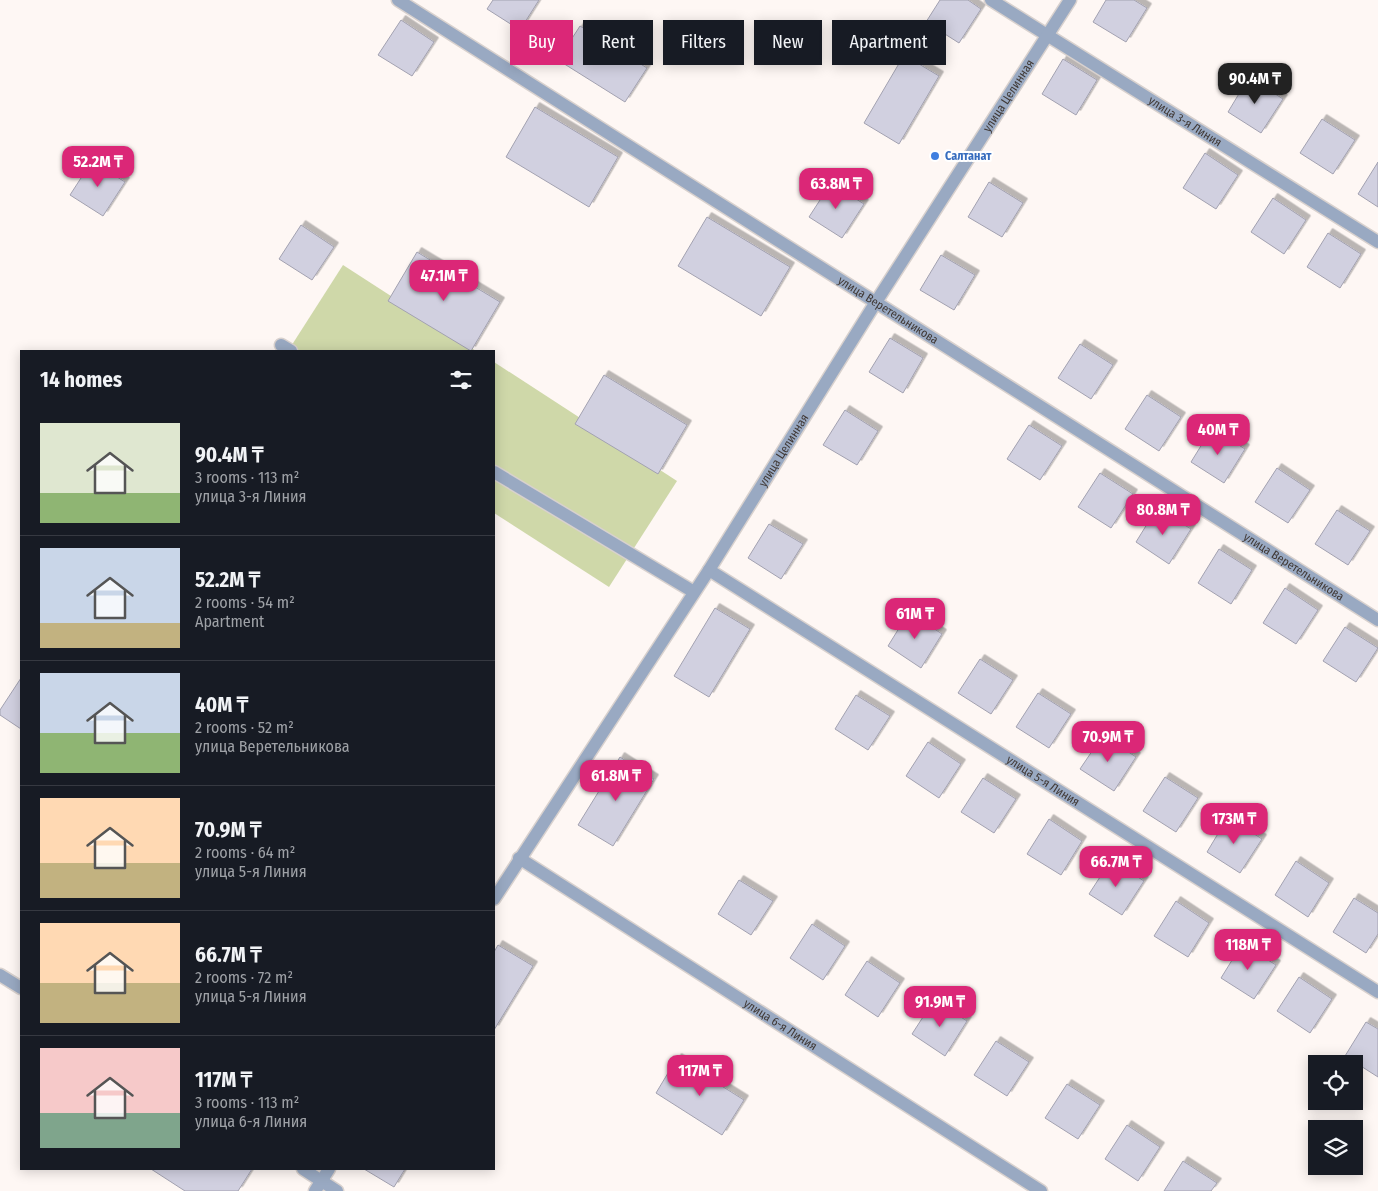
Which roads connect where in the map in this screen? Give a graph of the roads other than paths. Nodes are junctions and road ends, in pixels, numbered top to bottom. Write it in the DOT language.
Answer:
graph roads {
  1 [pos="398,0"];
  2 [pos="991,0"];
  3 [pos="1070,0"];
  4 [pos="1048,37"];
  5 [pos="1378,242"];
  6 [pos="876,302"];
  7 [pos="495,473"];
  8 [pos="709,570"];
  9 [pos="694,592"];
  10 [pos="1378,620"];
  11 [pos="519,858"];
  12 [pos="495,898"];
  13 [pos="0,974"];
  14 [pos="20,987"];
  15 [pos="1378,992"];
  16 [pos="304,1170"];
  17 [pos="328,1170"];
  18 [pos="318,1186"];
  19 [pos="338,1191"];
  20 [pos="1041,1191"];
  1 -- 6 [label="street, улица Веретельникова"];
  2 -- 4 [label="street, улица 3-я Линия"];
  3 -- 4 [label="street, улица Целинная"];
  4 -- 5 [label="street, улица 3-я Линия"];
  4 -- 6 [label="street, улица Целинная"];
  6 -- 8 [label="street, улица Целинная"];
  6 -- 10 [label="street, улица Веретельникова"];
  7 -- 9 [label="street"];
  8 -- 9 [label="street, улица Целинная"];
  8 -- 15 [label="street, улица 5-я Линия"];
  9 -- 11 [label="street, улица Целинная"];
  11 -- 12 [label="street, улица Целинная"];
  11 -- 20 [label="street, улица 6-я Линия"];
  13 -- 14 [label="street"];
  16 -- 18 [label="street"];
  17 -- 18 [label="street"];
  18 -- 19 [label="street"];
}
